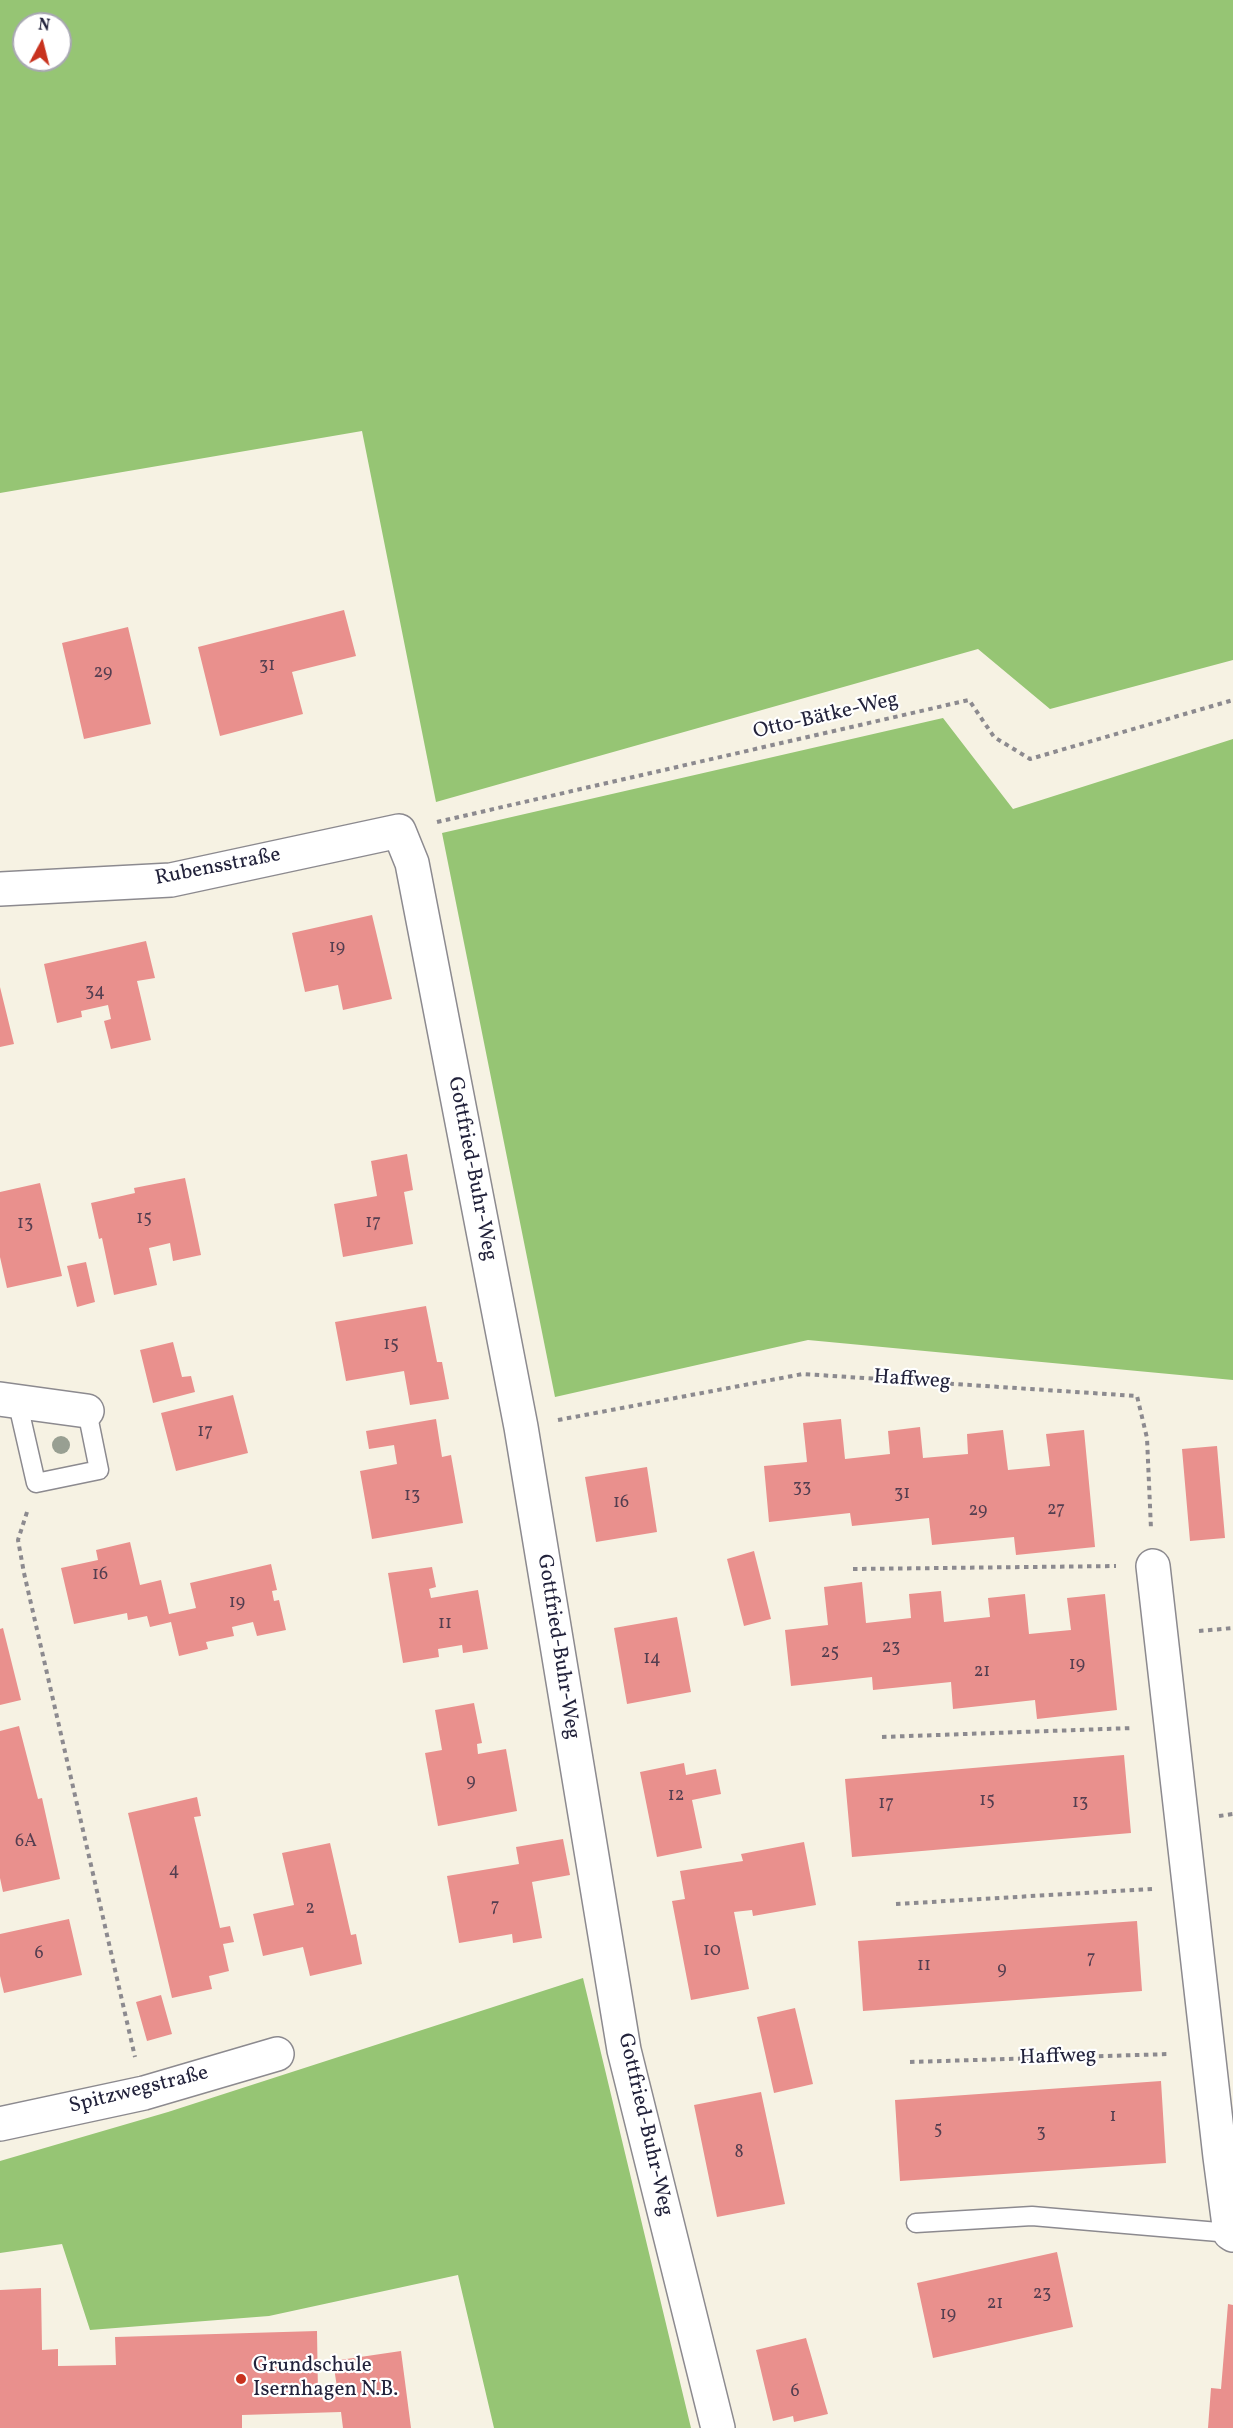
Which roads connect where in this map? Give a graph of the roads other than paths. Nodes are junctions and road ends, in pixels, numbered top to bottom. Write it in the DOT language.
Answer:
graph roads {
  1 [pos="412,863"];
  2 [pos="0,889"];
  3 [pos="9,1399"];
  4 [pos="87,1411"];
  5 [pos="1153,1566"];
  6 [pos="277,2054"];
  7 [pos="0,2124"];
  8 [pos="915,2223"];
  9 [pos="1231,2234"];
  10 [pos="718,2428"];
  1 -- 2 [label="street, Rubensstraße"];
  1 -- 10 [label="street, Gottfried-Buhr-Weg"];
  3 -- 4 [label="street"];
  3 -- 4 [label="lane"];
  5 -- 9 [label="street"];
  6 -- 7 [label="street, Spitzwegstraße"];
  8 -- 9 [label="lane"];
}
